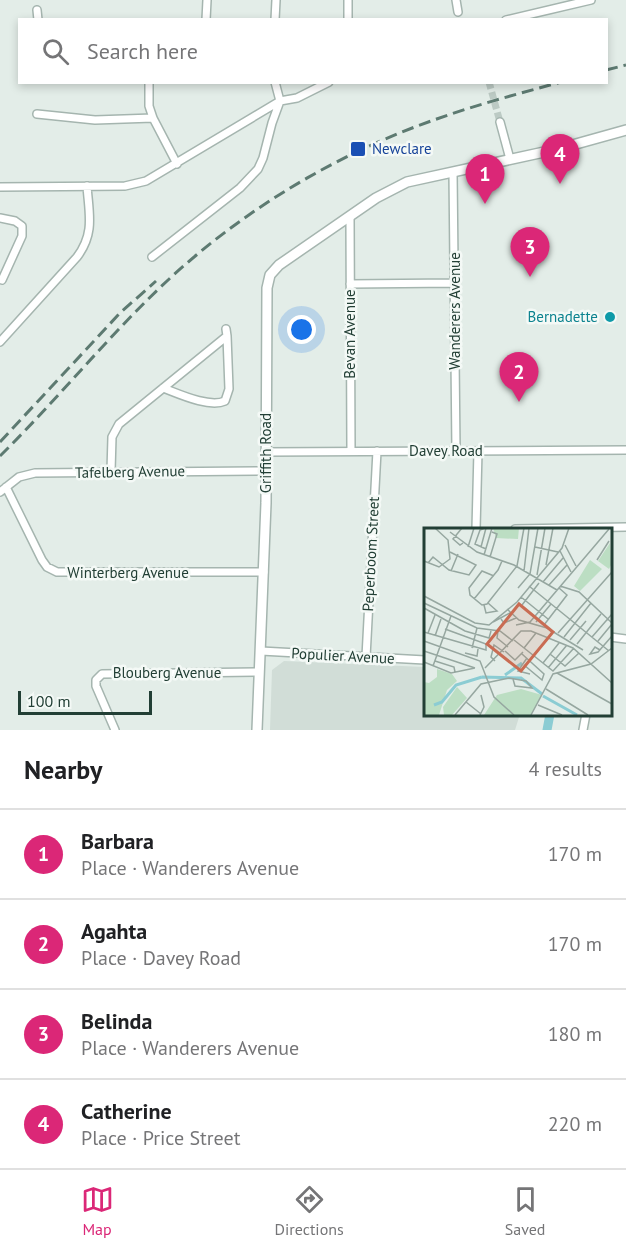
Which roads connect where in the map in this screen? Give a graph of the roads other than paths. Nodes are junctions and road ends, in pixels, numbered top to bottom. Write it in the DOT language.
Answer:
graph roads {
  1 [pos="207,0"];
  2 [pos="276,0"];
  3 [pos="348,0"];
  4 [pos="456,0"];
  5 [pos="591,0"];
  6 [pos="37,10"];
  7 [pos="458,12"];
  8 [pos="38,18"];
  9 [pos="206,18"];
  10 [pos="275,18"];
  11 [pos="348,18"];
  12 [pos="514,18"];
  13 [pos="148,84"];
  14 [pos="276,84"];
  15 [pos="325,84"];
  16 [pos="280,101"];
  17 [pos="37,114"];
  18 [pos="153,118"];
  19 [pos="500,122"];
  20 [pos="626,130"];
  21 [pos="510,159"];
  22 [pos="177,164"];
  23 [pos="453,172"];
  24 [pos="87,186"];
  25 [pos="0,187"];
  26 [pos="350,217"];
  27 [pos="0,218"];
  28 [pos="152,257"];
  29 [pos="2,280"];
  30 [pos="455,283"];
  31 [pos="350,284"];
  32 [pos="0,342"];
  33 [pos="163,388"];
  34 [pos="456,450"];
  35 [pos="478,450"];
  36 [pos="626,450"];
  37 [pos="351,451"];
  38 [pos="377,451"];
  39 [pos="266,452"];
  40 [pos="111,471"];
  41 [pos="266,471"];
  42 [pos="3,489"];
  43 [pos="626,527"];
  44 [pos="476,528"];
  45 [pos="600,528"];
  46 [pos="264,572"];
  47 [pos="611,637"];
  48 [pos="626,639"];
  49 [pos="261,651"];
  50 [pos="366,657"];
  51 [pos="424,660"];
  52 [pos="259,672"];
  53 [pos="586,715"];
  54 [pos="115,730"];
  55 [pos="257,730"];
  56 [pos="582,730"];
  1 -- 9 [label="street"];
  2 -- 10 [label="street"];
  3 -- 11 [label="street"];
  4 -- 7 [label="street"];
  5 -- 12 [label="street"];
  6 -- 8 [label="street"];
  13 -- 18 [label="street"];
  14 -- 16 [label="street"];
  15 -- 16 [label="street"];
  16 -- 22 [label="street"];
  16 -- 28 [label="street"];
  17 -- 18 [label="street"];
  18 -- 22 [label="street"];
  19 -- 21 [label="street"];
  20 -- 21 [label="street"];
  21 -- 23 [label="street"];
  22 -- 24 [label="street"];
  23 -- 26 [label="street"];
  23 -- 30 [label="street, Wanderers Avenue"];
  24 -- 25 [label="street"];
  24 -- 32 [label="street"];
  26 -- 31 [label="street, Bevan Avenue"];
  26 -- 39 [label="street, Griffith Road"];
  27 -- 29 [label="street"];
  30 -- 31 [label="street"];
  30 -- 34 [label="street, Wanderers Avenue"];
  31 -- 37 [label="street, Bevan Avenue"];
  33 -- 33 [label="street"];
  33 -- 40 [label="street"];
  34 -- 35 [label="street, Davey Road"];
  34 -- 38 [label="street, Davey Road"];
  35 -- 36 [label="street, Davey Road"];
  35 -- 44 [label="street"];
  37 -- 38 [label="street, Davey Road"];
  37 -- 39 [label="street, Davey Road"];
  38 -- 50 [label="street, Peperboom Street"];
  39 -- 41 [label="street, Griffith Road"];
  40 -- 41 [label="street, Tafelberg Avenue"];
  40 -- 42 [label="street, Tafelberg Avenue"];
  41 -- 46 [label="street, Griffith Road"];
  42 -- 46 [label="street, Winterberg Avenue"];
  43 -- 45 [label="street"];
  46 -- 49 [label="street, Griffith Road"];
  47 -- 48 [label="street"];
  49 -- 50 [label="street, Populier Avenue"];
  49 -- 52 [label="street, Griffith Road"];
  50 -- 51 [label="street, Populier Avenue"];
  52 -- 54 [label="street, Blouberg Avenue"];
  52 -- 55 [label="street, Griffith Road"];
  53 -- 56 [label="street"];
}
